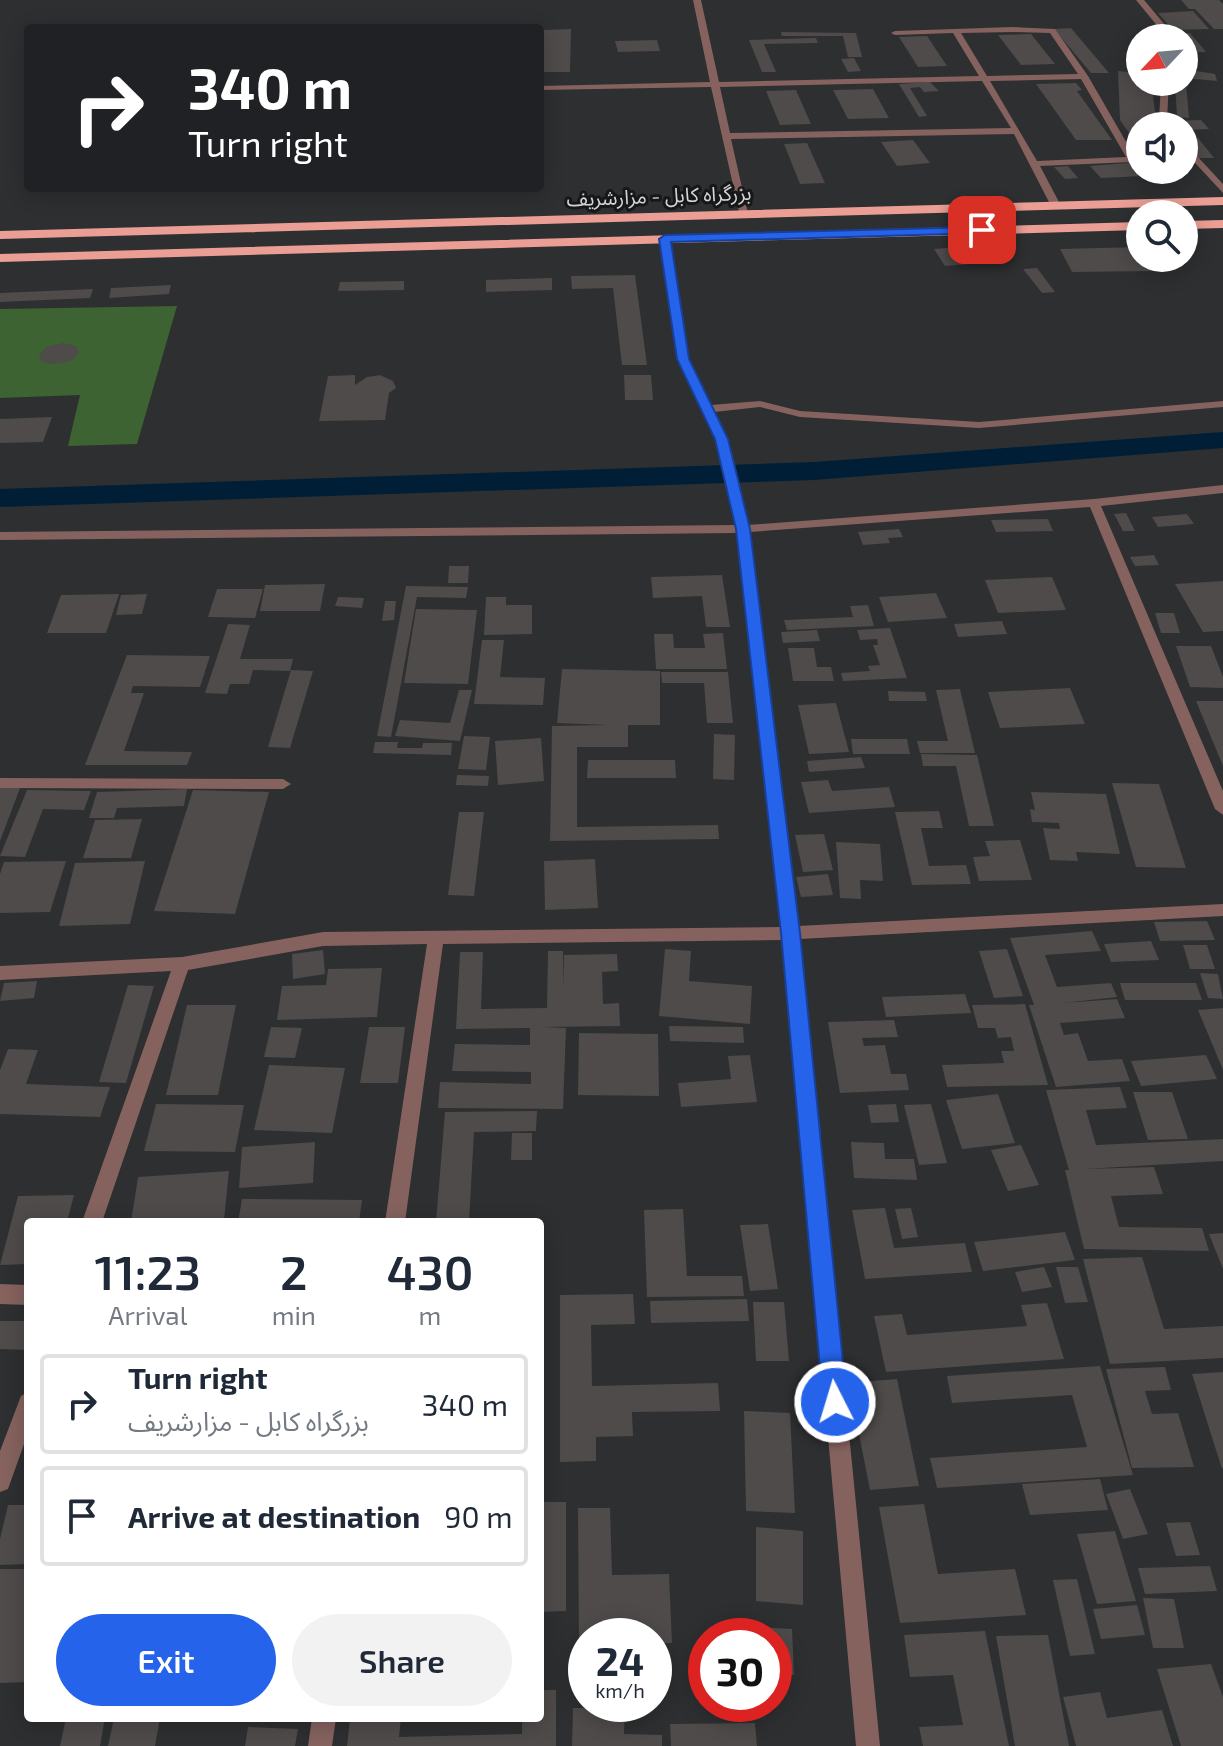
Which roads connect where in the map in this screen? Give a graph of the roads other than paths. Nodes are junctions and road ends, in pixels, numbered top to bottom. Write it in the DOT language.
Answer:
graph roads {
  1 [pos="697,0"];
  2 [pos="1140,0"];
  3 [pos="1160,24"];
  4 [pos="895,33"];
  5 [pos="957,33"];
  6 [pos="1084,76"];
  7 [pos="983,78"];
  8 [pos="713,86"];
  9 [pos="544,88"];
  10 [pos="1017,131"];
  11 [pos="725,136"];
  12 [pos="1198,161"];
  13 [pos="1033,164"];
  14 [pos="1223,190"];
  15 [pos="1223,201"];
  16 [pos="1055,204"];
  17 [pos="743,214"];
  18 [pos="1198,225"];
  19 [pos="1126,226"];
  20 [pos="1221,226"];
  21 [pos="0,235"];
  22 [pos="665,239"];
  23 [pos="0,258"];
  24 [pos="1223,404"];
  25 [pos="707,409"];
  26 [pos="1223,489"];
  27 [pos="1094,503"];
  28 [pos="743,529"];
  29 [pos="0,536"];
  30 [pos="0,783"];
  31 [pos="283,784"];
  32 [pos="1223,809"];
  33 [pos="1223,910"];
  34 [pos="791,933"];
  35 [pos="436,938"];
  36 [pos="182,964"];
  37 [pos="0,973"];
  38 [pos="93,1218"];
  39 [pos="396,1218"];
  40 [pos="0,1294"];
  41 [pos="24,1295"];
  42 [pos="24,1414"];
  43 [pos="0,1481"];
  44 [pos="323,1722"];
  45 [pos="320,1746"];
  46 [pos="868,1746"];
  1 -- 8 [label="street"];
  2 -- 3 [label="street"];
  4 -- 5 [label="street"];
  5 -- 6 [label="street"];
  5 -- 7 [label="street"];
  6 -- 7 [label="street"];
  6 -- 13 [label="street"];
  7 -- 8 [label="street"];
  7 -- 10 [label="street"];
  8 -- 9 [label="street"];
  8 -- 11 [label="street"];
  10 -- 11 [label="street"];
  10 -- 13 [label="street"];
  11 -- 17 [label="street"];
  12 -- 14 [label="street"];
  13 -- 16 [label="street"];
  15 -- 16 [label="highway, بزرگراه کابل - مزارشریف"];
  16 -- 17 [label="highway, بزرگراه کابل - مزارشریف"];
  17 -- 21 [label="highway, بزرگراه کابل - مزارشریف"];
  18 -- 20 [label="highway"];
  19 -- 22 [label="highway, بزرگراه کابل - مزارشریف"];
  22 -- 23 [label="highway, بزرگراه کابل - مزارشریف"];
  22 -- 25 [label="street"];
  24 -- 25 [label="street"];
  25 -- 28 [label="street"];
  26 -- 27 [label="street"];
  27 -- 28 [label="street"];
  27 -- 32 [label="street"];
  28 -- 29 [label="street"];
  28 -- 34 [label="street"];
  30 -- 31 [label="street"];
  33 -- 34 [label="street"];
  34 -- 35 [label="street"];
  34 -- 46 [label="street"];
  35 -- 36 [label="street"];
  35 -- 39 [label="street"];
  36 -- 37 [label="street"];
  36 -- 38 [label="street"];
  40 -- 41 [label="street"];
  42 -- 43 [label="street"];
  44 -- 45 [label="street"];
}
